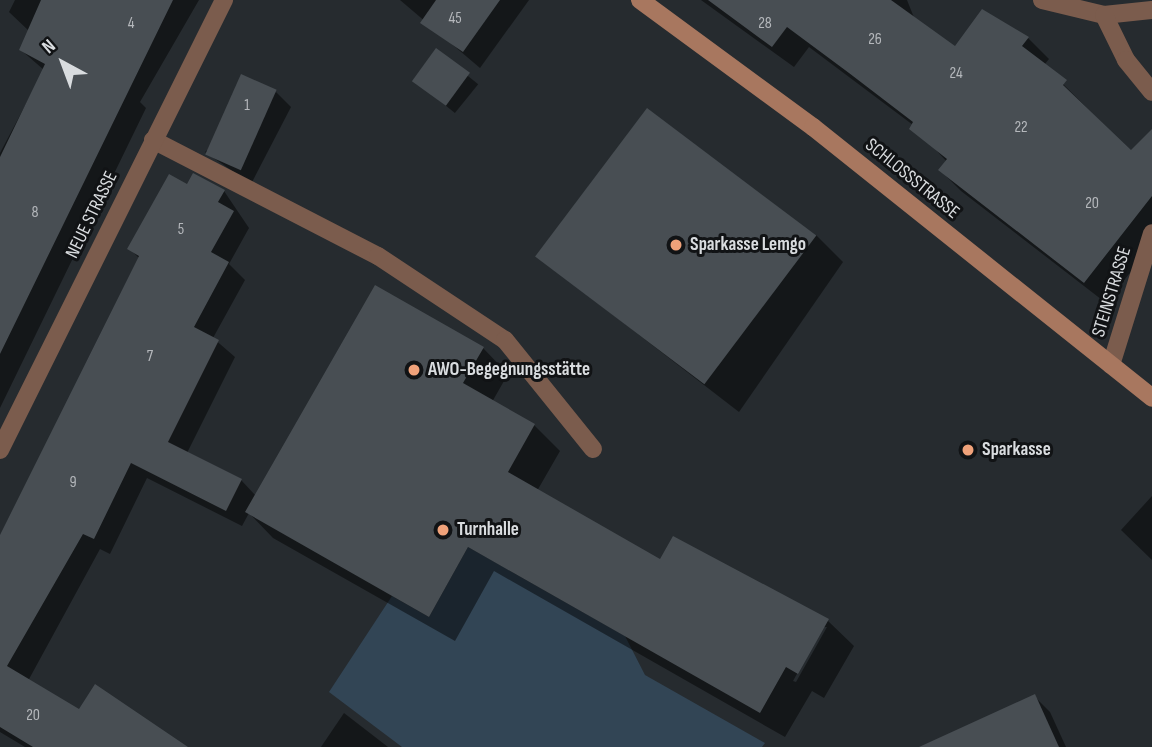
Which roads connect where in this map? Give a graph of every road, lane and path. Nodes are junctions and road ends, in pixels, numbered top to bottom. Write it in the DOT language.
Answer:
graph roads {
  1 [pos="224,0"];
  2 [pos="640,0"];
  3 [pos="1042,0"];
  4 [pos="1152,10"];
  5 [pos="1104,15"];
  6 [pos="1152,92"];
  7 [pos="153,140"];
  8 [pos="1152,233"];
  9 [pos="1111,365"];
  10 [pos="1152,398"];
  11 [pos="593,449"];
  12 [pos="0,450"];
  1 -- 7 [label="street, NEUE STRASSE"];
  2 -- 9 [label="street, SCHLOSSSTRASSE"];
  3 -- 5 [label="street"];
  4 -- 5 [label="street"];
  5 -- 6 [label="street"];
  7 -- 11 [label="street"];
  7 -- 12 [label="street, NEUE STRASSE"];
  8 -- 9 [label="street, STEINSTRASSE"];
  9 -- 10 [label="street, SCHLOSSSTRASSE"];
}
